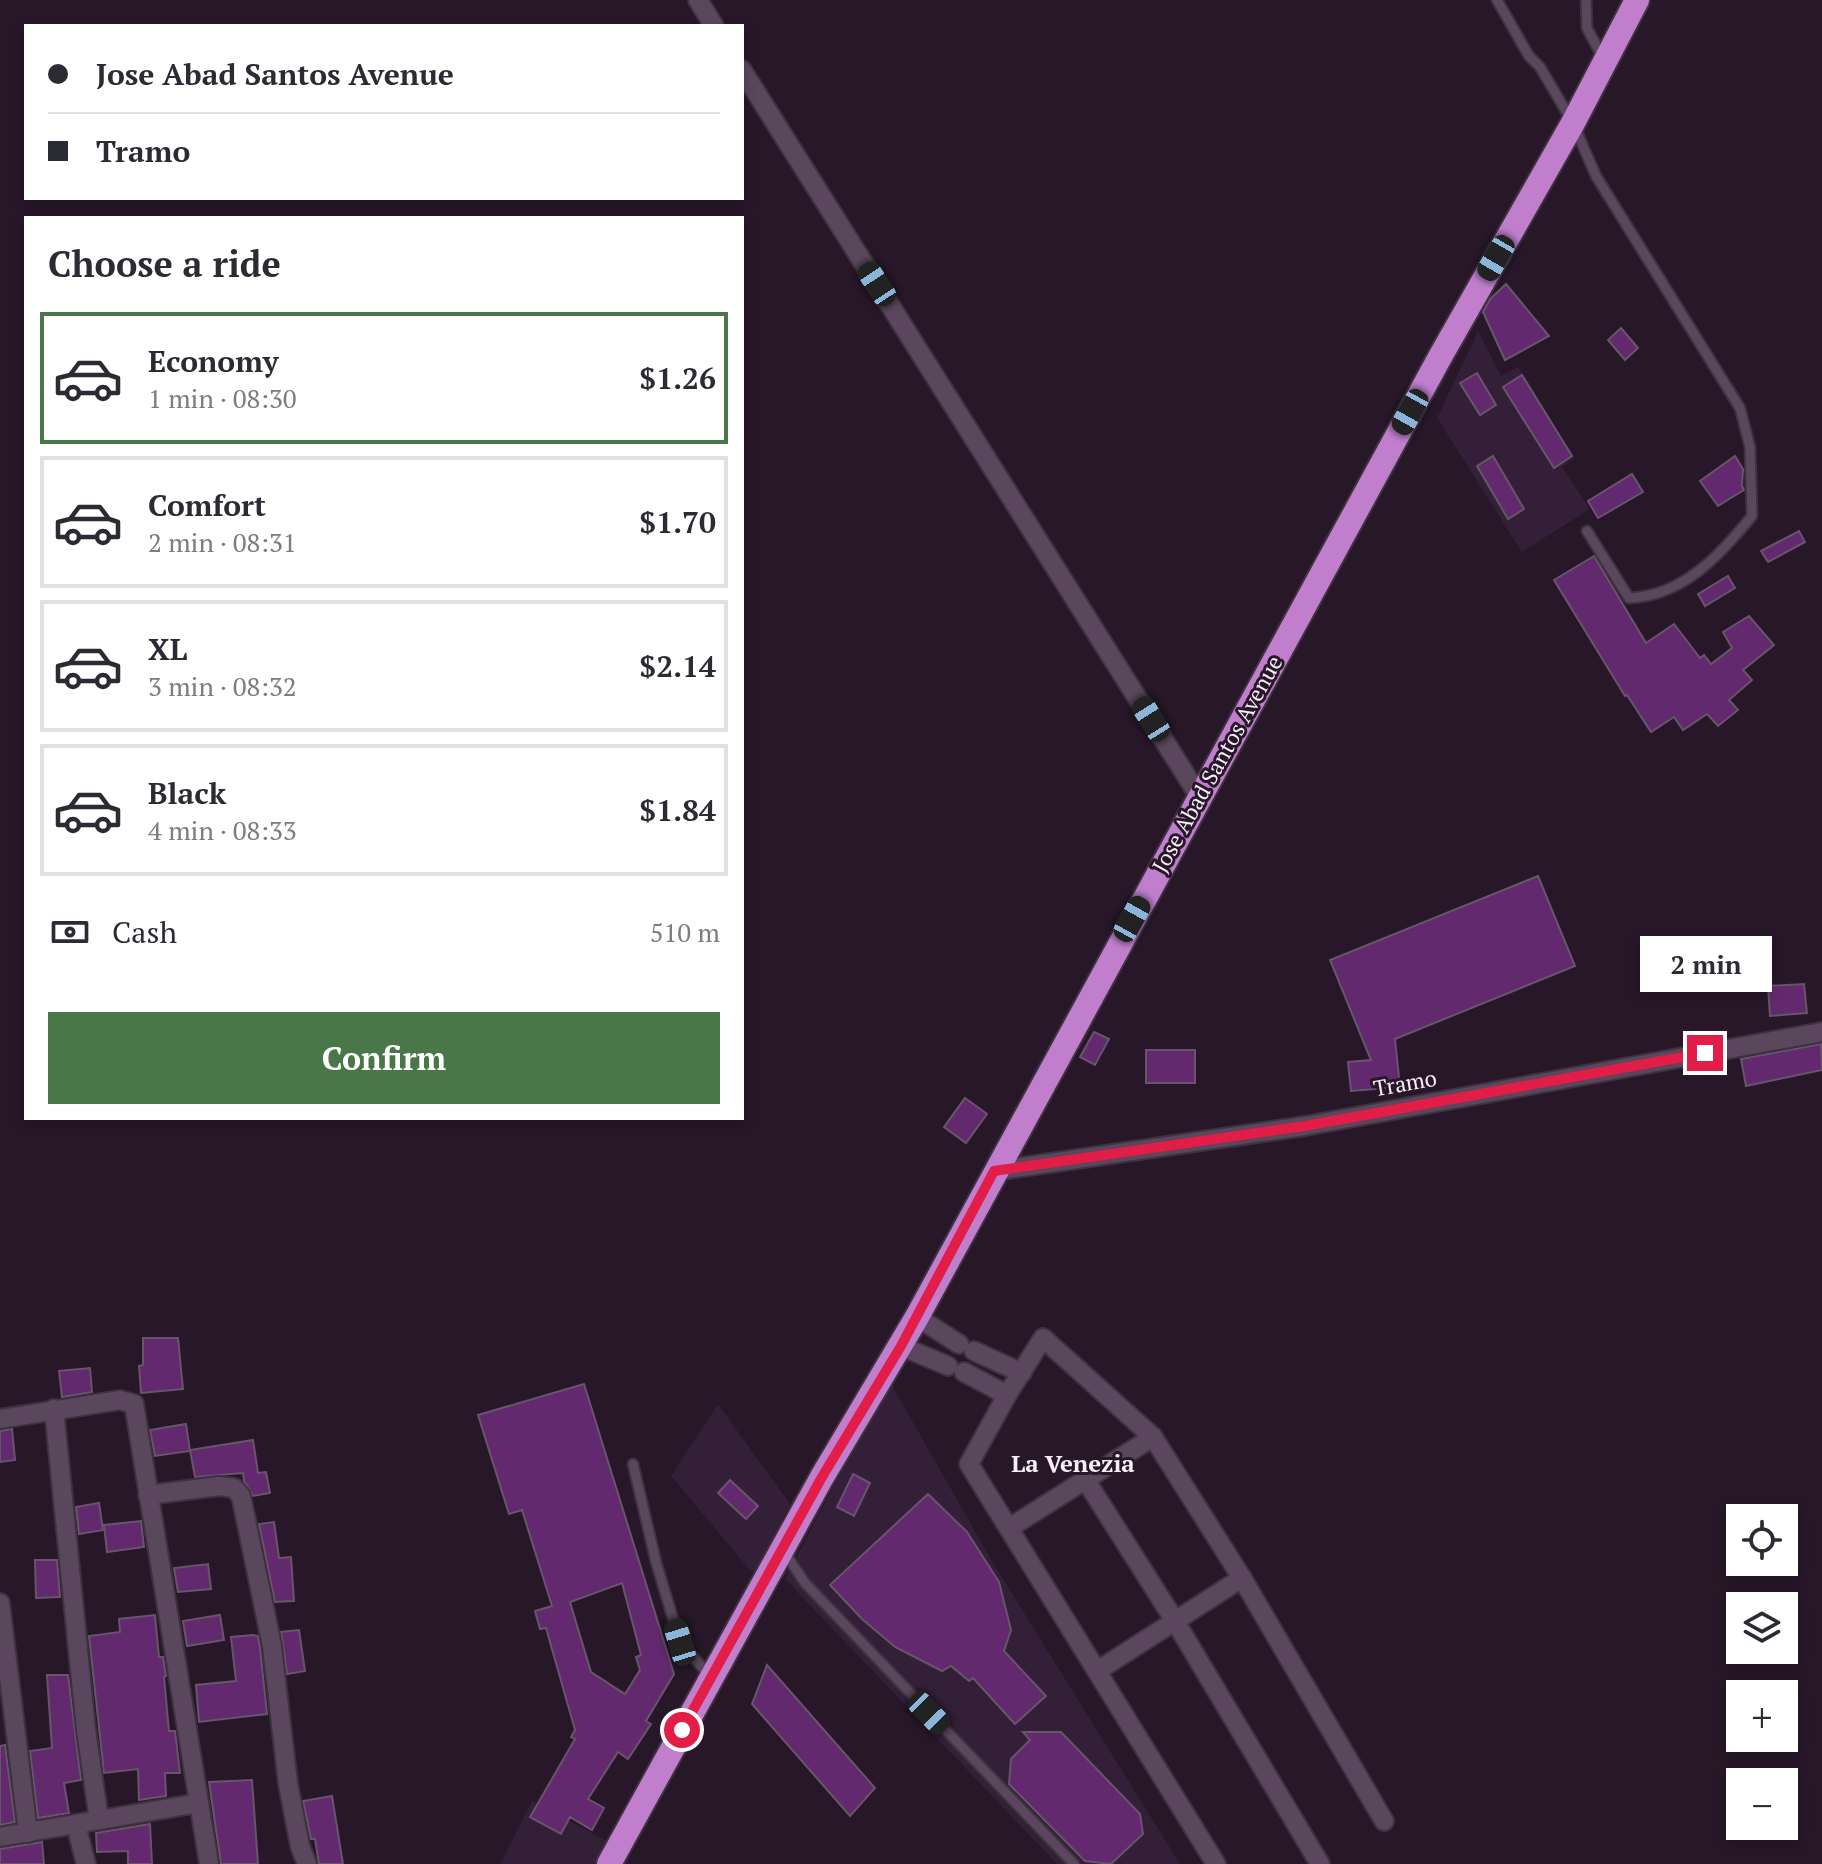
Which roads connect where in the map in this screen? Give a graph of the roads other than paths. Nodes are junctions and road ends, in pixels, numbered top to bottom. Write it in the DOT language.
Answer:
graph roads {
  1 [pos="698,0"];
  2 [pos="1497,0"];
  3 [pos="1586,0"];
  4 [pos="1637,0"];
  5 [pos="713,24"];
  6 [pos="1605,61"];
  7 [pos="744,73"];
  8 [pos="1573,123"];
  9 [pos="1587,531"];
  10 [pos="1199,796"];
  11 [pos="1822,1032"];
  12 [pos="994,1171"];
  13 [pos="917,1317"];
  14 [pos="901,1346"];
  15 [pos="1022,1373"];
  16 [pos="1007,1395"];
  17 [pos="54,1409"];
  18 [pos="0,1419"];
  19 [pos="1153,1437"];
  20 [pos="633,1464"];
  21 [pos="1085,1479"];
  22 [pos="148,1495"];
  23 [pos="1009,1528"];
  24 [pos="782,1550"];
  25 [pos="1242,1578"];
  26 [pos="0,1603"];
  27 [pos="1175,1621"];
  28 [pos="1097,1671"];
  29 [pos="711,1677"];
  30 [pos="199,1803"];
  31 [pos="99,1820"];
  32 [pos="1384,1821"];
  33 [pos="76,1825"];
  34 [pos="28,1833"];
  35 [pos="0,1837"];
  36 [pos="86,1864"];
  37 [pos="209,1864"];
  38 [pos="307,1864"];
  39 [pos="609,1864"];
  40 [pos="1074,1864"];
  41 [pos="1216,1864"];
  42 [pos="1320,1864"];
  1 -- 5 [label="street"];
  2 -- 8 [label="lane"];
  3 -- 6 [label="lane"];
  4 -- 6 [label="highway, Jose Abad Santos Avenue"];
  6 -- 8 [label="highway, Jose Abad Santos Avenue"];
  7 -- 10 [label="street"];
  8 -- 9 [label="lane"];
  8 -- 10 [label="highway, Jose Abad Santos Avenue"];
  10 -- 12 [label="highway, Jose Abad Santos Avenue"];
  11 -- 12 [label="street, Tramo"];
  12 -- 13 [label="highway, Jose Abad Santos Avenue"];
  13 -- 14 [label="highway, Jose Abad Santos Avenue"];
  13 -- 15 [label="street"];
  14 -- 16 [label="street"];
  14 -- 24 [label="highway, Jose Abad Santos Avenue"];
  15 -- 16 [label="street"];
  15 -- 19 [label="street"];
  16 -- 23 [label="street"];
  17 -- 18 [label="street"];
  17 -- 22 [label="street"];
  17 -- 31 [label="street"];
  19 -- 21 [label="street"];
  19 -- 25 [label="street"];
  20 -- 29 [label="lane"];
  21 -- 23 [label="street"];
  21 -- 27 [label="street"];
  22 -- 30 [label="street"];
  22 -- 38 [label="street"];
  23 -- 28 [label="street"];
  24 -- 29 [label="highway, Jose Abad Santos Avenue"];
  24 -- 40 [label="lane"];
  25 -- 27 [label="street"];
  25 -- 32 [label="street"];
  26 -- 34 [label="street"];
  27 -- 28 [label="street"];
  27 -- 42 [label="street"];
  28 -- 41 [label="street"];
  29 -- 39 [label="highway, Jose Abad Santos Avenue"];
  30 -- 31 [label="street"];
  30 -- 37 [label="street"];
  31 -- 33 [label="street"];
  33 -- 34 [label="street"];
  33 -- 36 [label="street"];
  34 -- 35 [label="street"];
}
